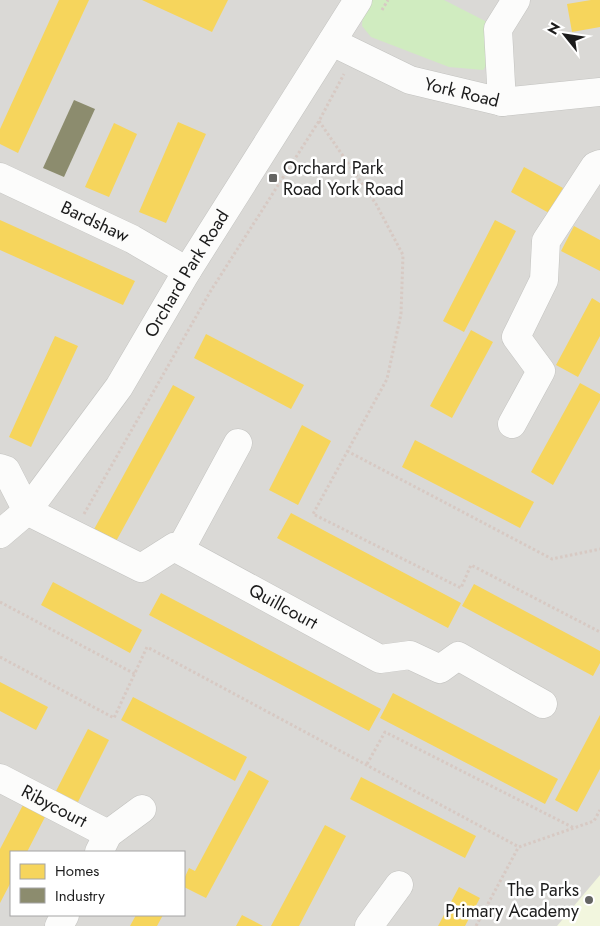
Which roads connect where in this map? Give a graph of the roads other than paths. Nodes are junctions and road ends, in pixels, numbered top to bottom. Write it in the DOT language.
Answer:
graph roads {
  1 [pos="516,0"];
  2 [pos="368,8"];
  3 [pos="343,48"];
  4 [pos="600,92"];
  5 [pos="502,102"];
  6 [pos="600,164"];
  7 [pos="0,177"];
  8 [pos="186,271"];
  9 [pos="512,424"];
  10 [pos="238,443"];
  11 [pos="0,468"];
  12 [pos="27,511"];
  13 [pos="0,534"];
  14 [pos="180,550"];
  15 [pos="543,704"];
  16 [pos="0,778"];
  17 [pos="142,809"];
  18 [pos="104,843"];
  19 [pos="399,885"];
  20 [pos="369,926"];
  1 -- 5 [label="street"];
  2 -- 3 [label="street, Orchard Park Road"];
  3 -- 5 [label="street, York Road"];
  3 -- 8 [label="street, Orchard Park Road"];
  4 -- 5 [label="street, York Road"];
  6 -- 9 [label="street"];
  7 -- 8 [label="street, Bardshaw"];
  8 -- 12 [label="street, Orchard Park Road"];
  10 -- 14 [label="street"];
  11 -- 12 [label="street"];
  12 -- 13 [label="street, Orchard Park Road"];
  12 -- 14 [label="street"];
  14 -- 15 [label="street, Quillcourt"];
  16 -- 18 [label="street, Ribycourt"];
  17 -- 18 [label="street, Ribycourt"];
  19 -- 20 [label="street"];
}
